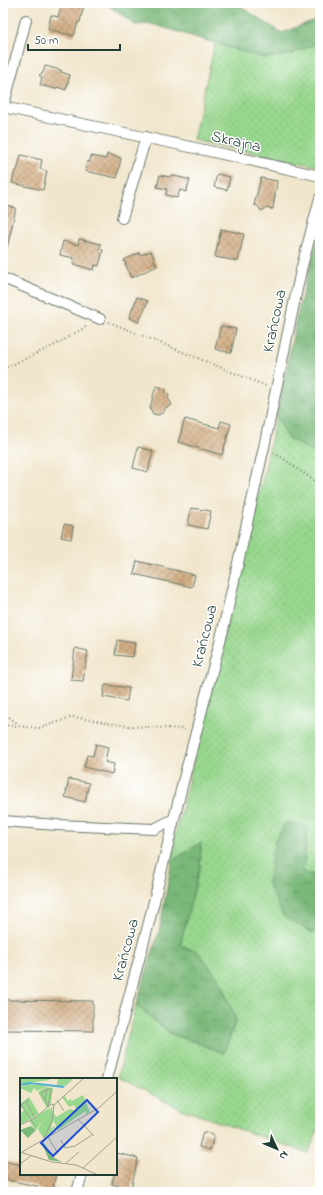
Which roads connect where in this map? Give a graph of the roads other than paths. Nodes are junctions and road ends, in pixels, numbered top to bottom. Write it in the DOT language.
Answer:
graph roads {
  1 [pos="26,20"];
  2 [pos="3,107"];
  3 [pos="146,137"];
  4 [pos="320,176"];
  5 [pos="320,198"];
  6 [pos="122,218"];
  7 [pos="3,278"];
  8 [pos="100,319"];
  9 [pos="174,819"];
  10 [pos="3,821"];
  11 [pos="107,1078"];
  12 [pos="82,1175"];
  13 [pos="77,1192"];
  1 -- 2 [label="street, Skrajna"];
  2 -- 3 [label="street, Skrajna"];
  3 -- 4 [label="street, Skrajna"];
  3 -- 6 [label="street"];
  5 -- 9 [label="street, Krańcowa"];
  7 -- 8 [label="street"];
  9 -- 10 [label="street"];
  9 -- 11 [label="street, Krańcowa"];
  12 -- 13 [label="street"];
}
